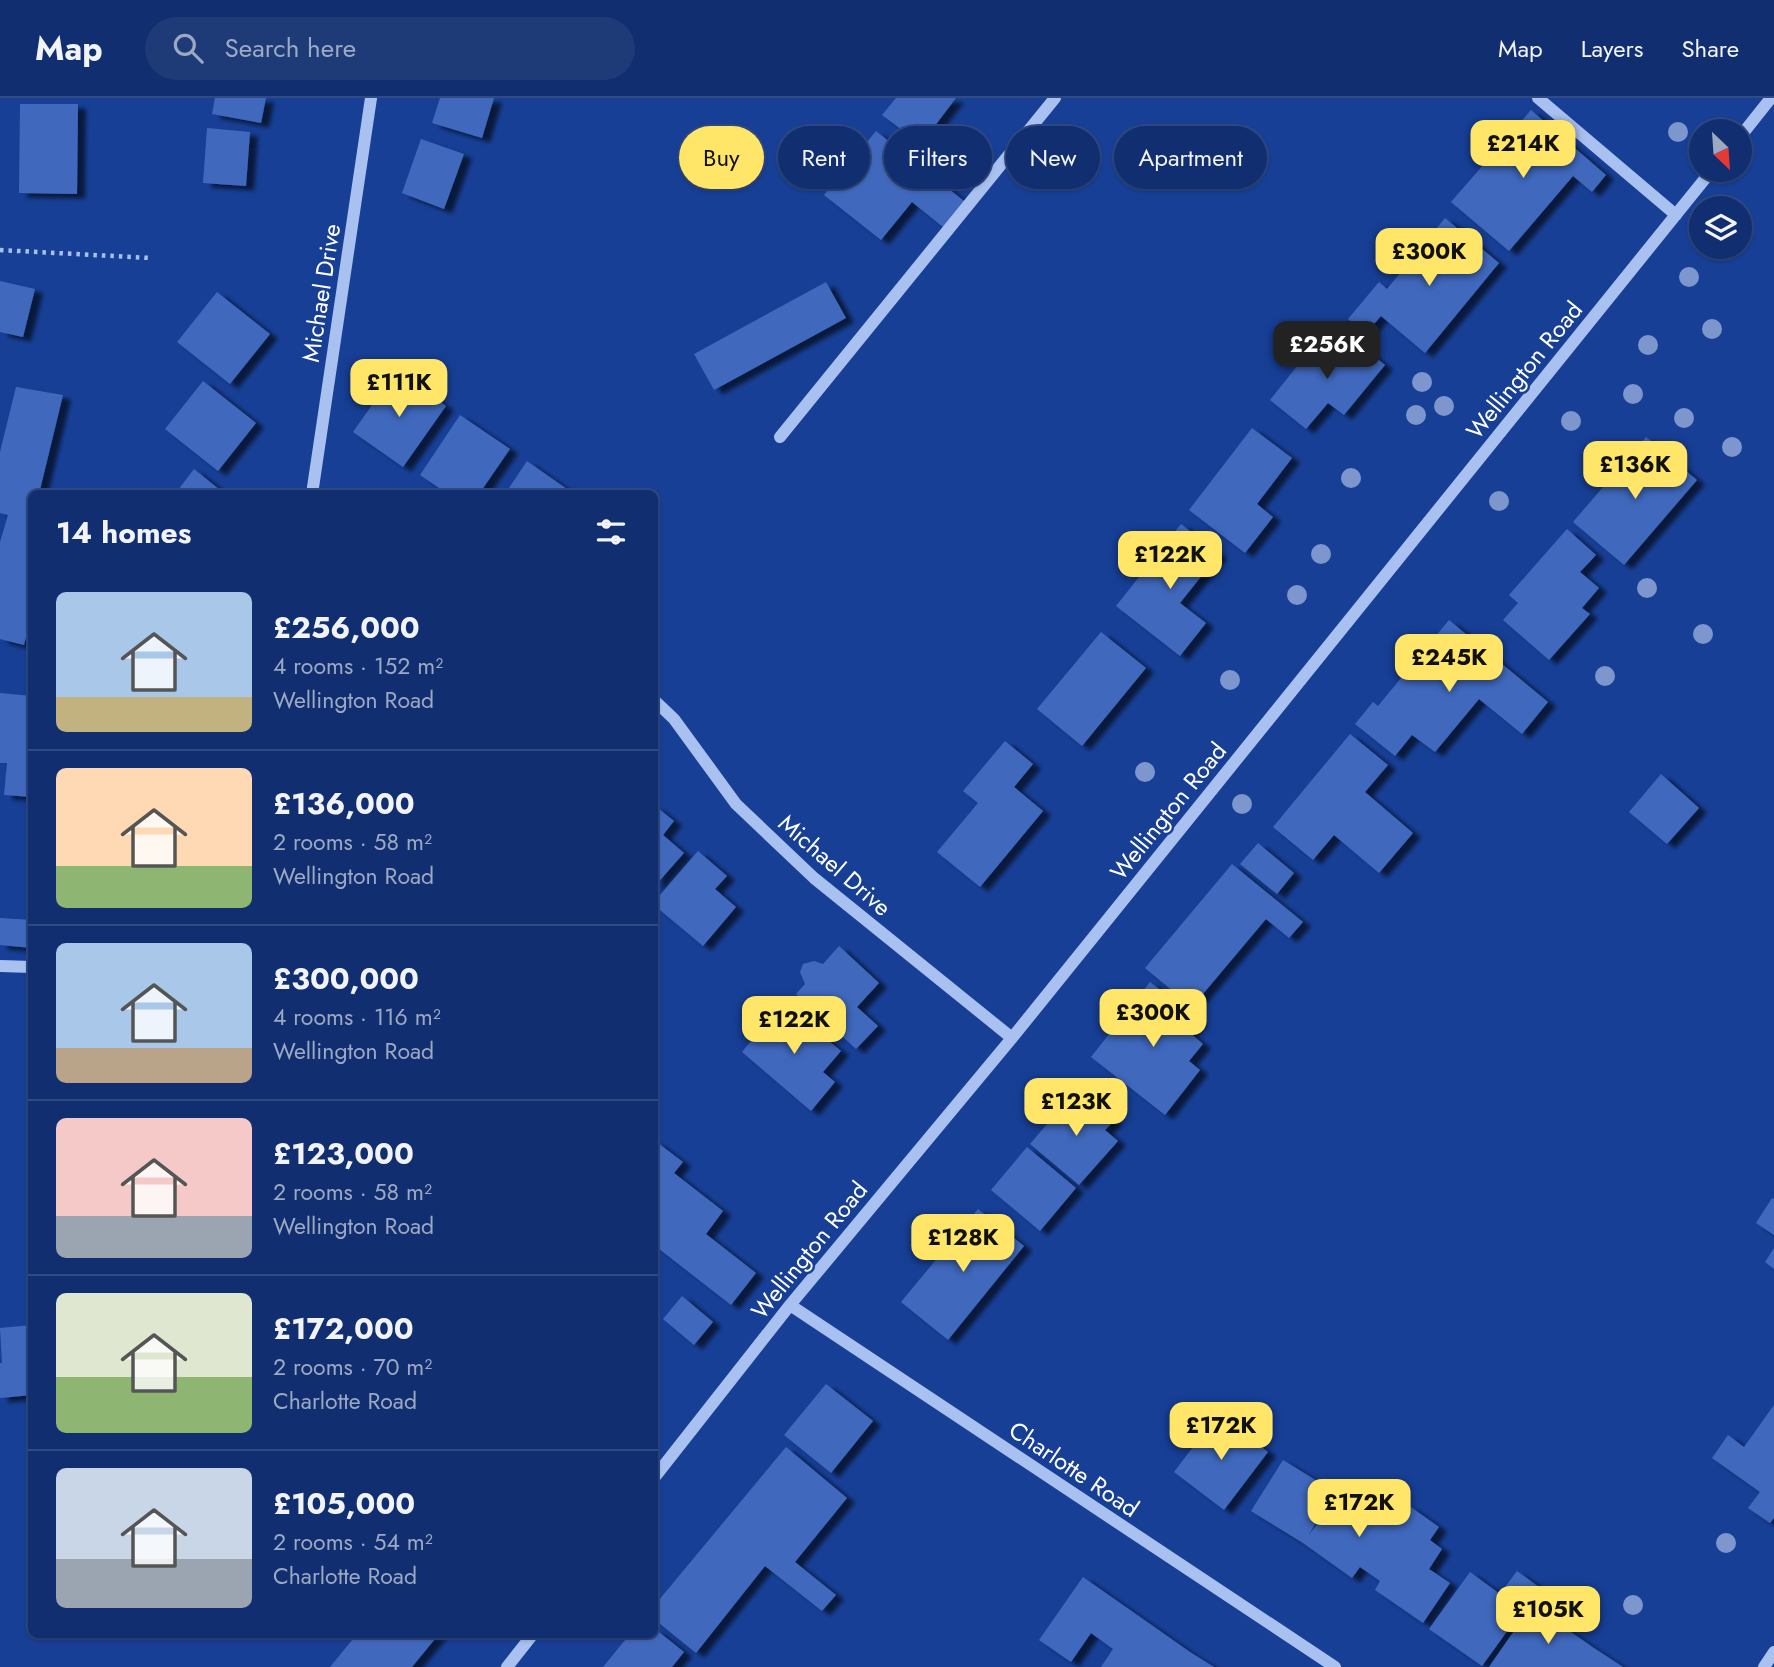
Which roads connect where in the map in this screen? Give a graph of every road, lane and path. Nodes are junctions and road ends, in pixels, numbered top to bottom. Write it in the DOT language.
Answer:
graph roads {
  1 [pos="371,98"];
  2 [pos="1055,98"];
  3 [pos="1538,98"];
  4 [pos="1771,98"];
  5 [pos="1752,121"];
  6 [pos="1703,182"];
  7 [pos="1676,215"];
  8 [pos="0,250"];
  9 [pos="150,258"];
  10 [pos="780,437"];
  11 [pos="313,490"];
  12 [pos="658,704"];
  13 [pos="0,966"];
  14 [pos="28,967"];
  15 [pos="1012,1038"];
  16 [pos="790,1305"];
  17 [pos="658,1473"];
  18 [pos="530,1638"];
  19 [pos="1774,1652"];
  20 [pos="507,1667"];
  21 [pos="1335,1667"];
  22 [pos="1764,1667"];
  1 -- 11 [label="street, Michael Drive"];
  2 -- 10 [label="street"];
  3 -- 7 [label="street"];
  4 -- 5 [label="street"];
  6 -- 7 [label="street, Wellington Road"];
  7 -- 15 [label="street, Wellington Road"];
  8 -- 9 [label="path"];
  12 -- 15 [label="street, Michael Drive"];
  13 -- 14 [label="street"];
  15 -- 16 [label="street, Wellington Road"];
  16 -- 17 [label="street, Wellington Road"];
  16 -- 21 [label="street, Charlotte Road"];
  18 -- 20 [label="street"];
  19 -- 22 [label="street"];
}
